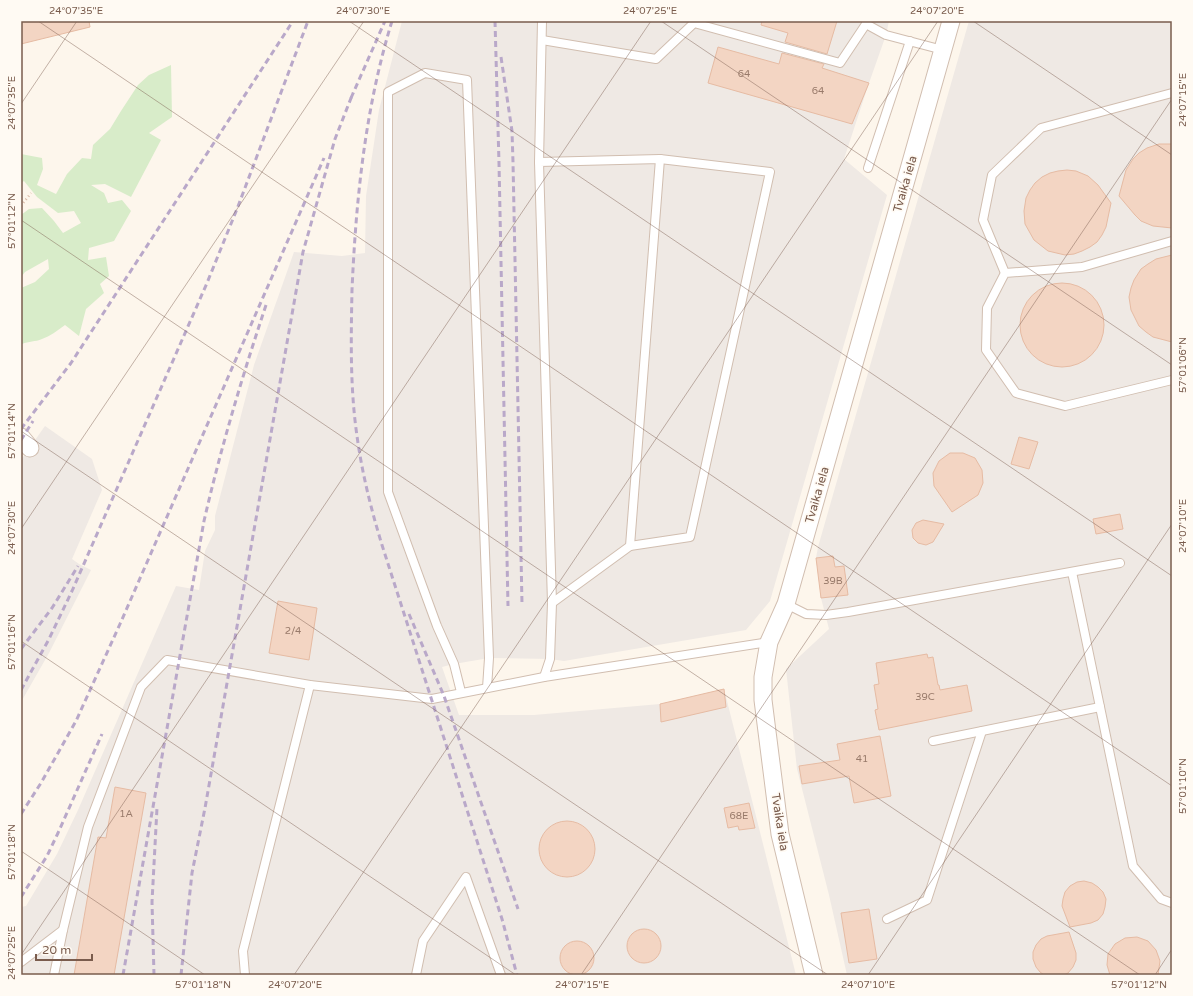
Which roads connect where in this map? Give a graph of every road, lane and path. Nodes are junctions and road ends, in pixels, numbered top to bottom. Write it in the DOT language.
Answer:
graph roads {
  1 [pos="542,21"];
  2 [pos="951,21"];
  3 [pos="866,23"];
  4 [pos="542,40"];
  5 [pos="910,41"];
  6 [pos="942,50"];
  7 [pos="1172,93"];
  8 [pos="660,160"];
  9 [pos="539,162"];
  10 [pos="868,168"];
  11 [pos="31,193"];
  12 [pos="21,206"];
  13 [pos="1172,242"];
  14 [pos="1005,273"];
  15 [pos="1172,380"];
  16 [pos="630,546"];
  17 [pos="1120,563"];
  18 [pos="1072,572"];
  19 [pos="552,603"];
  20 [pos="786,604"];
  21 [pos="769,642"];
  22 [pos="544,677"];
  23 [pos="310,685"];
  24 [pos="487,688"];
  25 [pos="461,692"];
  26 [pos="1100,707"];
  27 [pos="982,731"];
  28 [pos="933,741"];
  29 [pos="1172,903"];
  30 [pos="887,919"];
  31 [pos="63,930"];
  32 [pos="21,962"];
  33 [pos="54,975"];
  34 [pos="245,975"];
  35 [pos="416,975"];
  36 [pos="501,975"];
  37 [pos="814,975"];
  1 -- 4 [label="lane"];
  2 -- 6 [label="street, Tvaika iela"];
  3 -- 4 [label="lane"];
  3 -- 5 [label="lane"];
  4 -- 9 [label="lane"];
  5 -- 6 [label="lane"];
  5 -- 10 [label="lane"];
  6 -- 20 [label="street, Tvaika iela"];
  7 -- 14 [label="lane"];
  8 -- 9 [label="lane"];
  8 -- 16 [label="lane"];
  8 -- 16 [label="lane"];
  9 -- 19 [label="lane"];
  11 -- 12 [label="path"];
  13 -- 14 [label="lane"];
  14 -- 15 [label="lane"];
  16 -- 19 [label="lane"];
  17 -- 18 [label="lane"];
  18 -- 20 [label="lane"];
  18 -- 26 [label="lane"];
  19 -- 22 [label="lane"];
  20 -- 21 [label="street, Tvaika iela"];
  21 -- 22 [label="lane"];
  21 -- 37 [label="street, Tvaika iela"];
  22 -- 24 [label="lane"];
  23 -- 25 [label="lane"];
  23 -- 31 [label="lane"];
  23 -- 34 [label="lane"];
  24 -- 25 [label="lane"];
  24 -- 25 [label="lane"];
  26 -- 27 [label="lane"];
  26 -- 29 [label="lane"];
  27 -- 28 [label="lane"];
  27 -- 30 [label="lane"];
  31 -- 32 [label="lane"];
  31 -- 33 [label="lane"];
  35 -- 36 [label="lane"];
}
